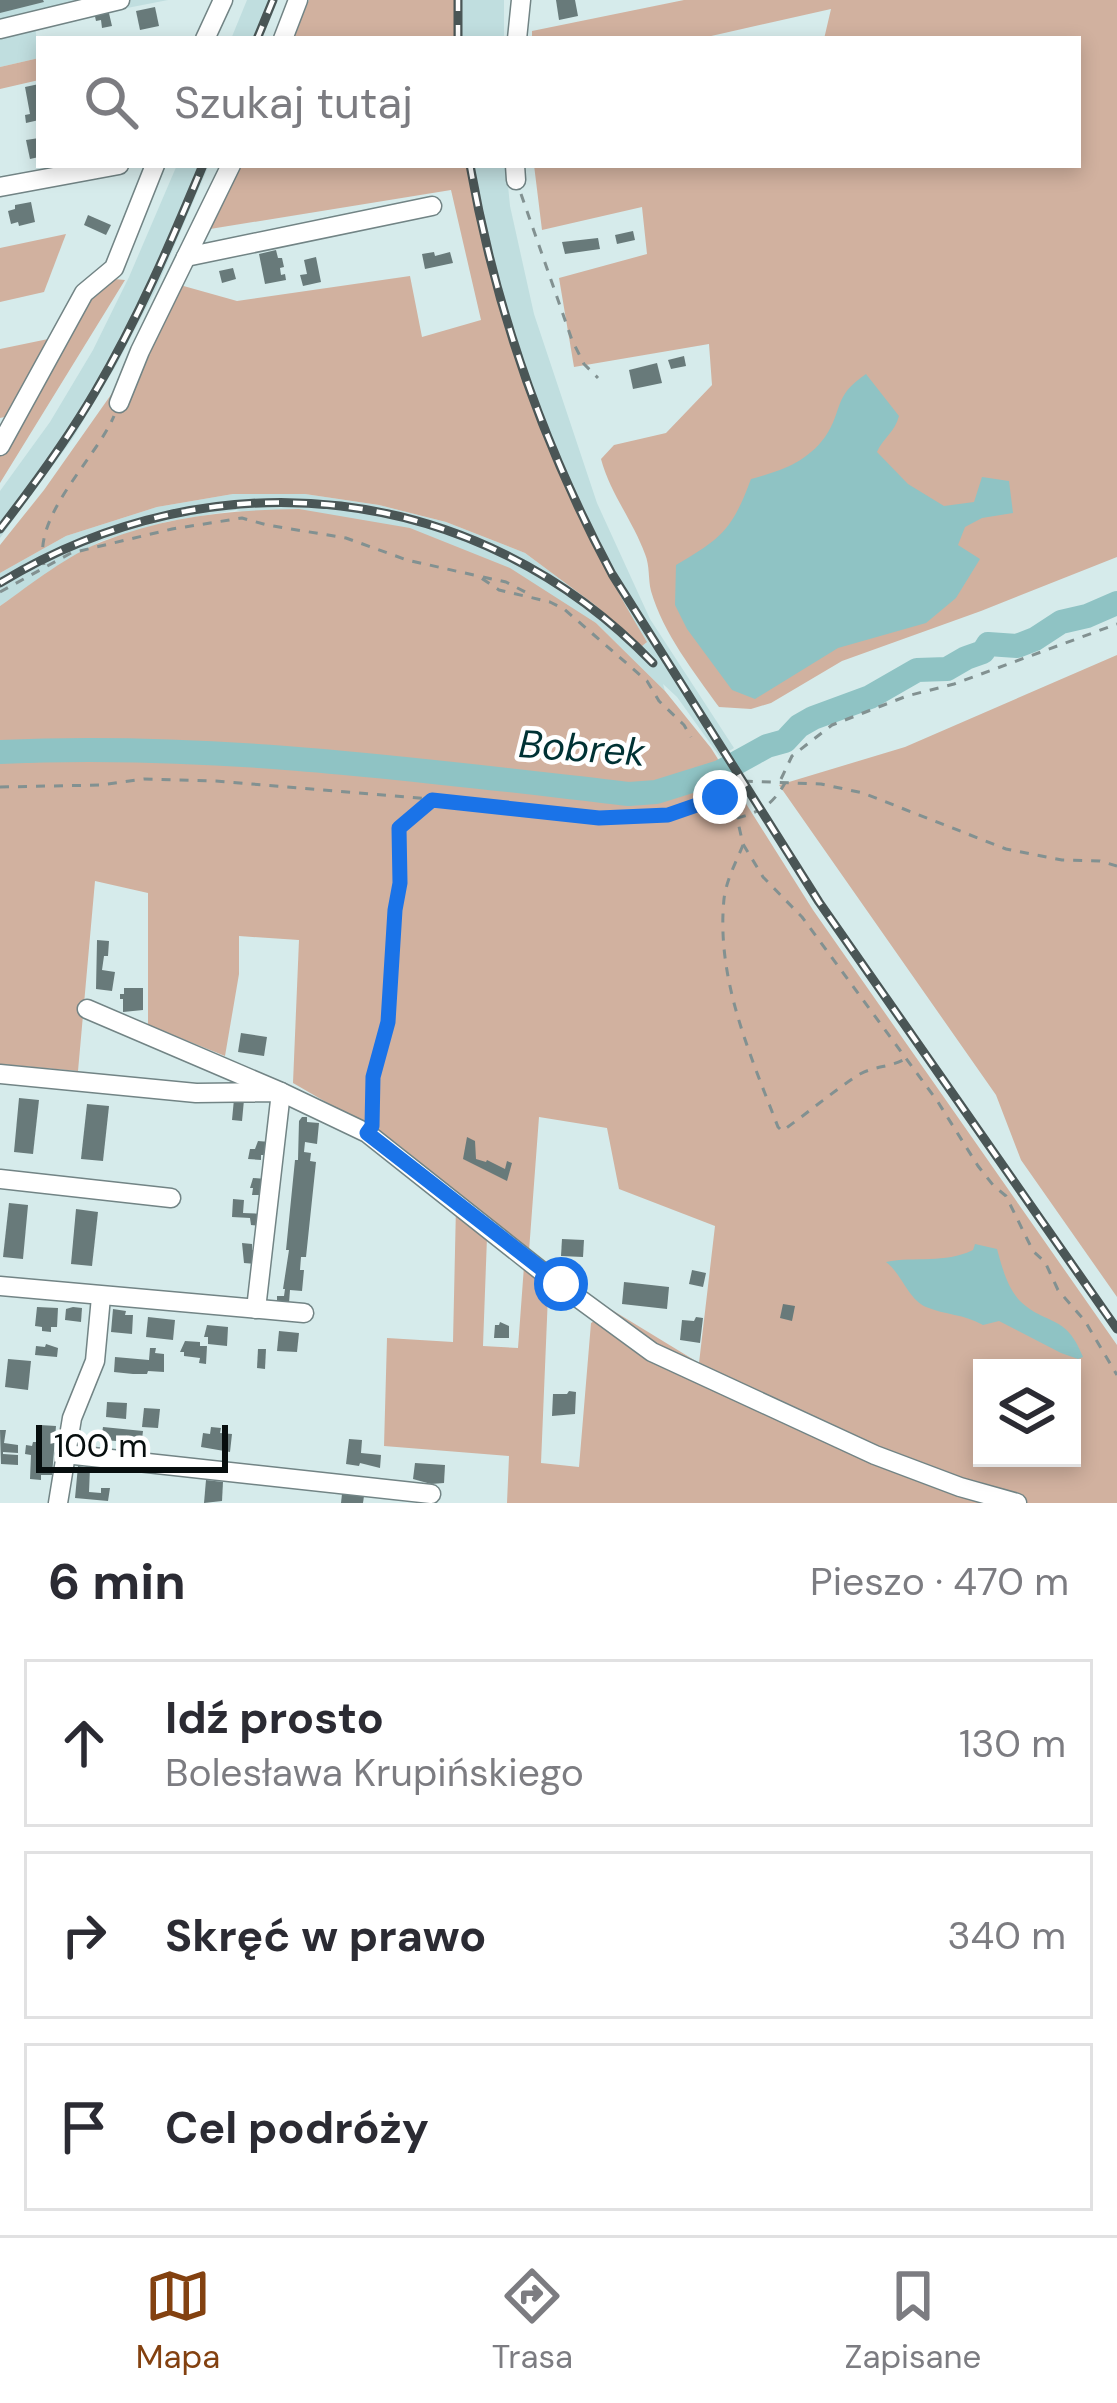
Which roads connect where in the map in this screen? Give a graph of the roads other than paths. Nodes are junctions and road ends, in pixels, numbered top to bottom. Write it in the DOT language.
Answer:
graph roads {
  1 [pos="120,0"];
  2 [pos="223,0"];
  3 [pos="298,0"];
  4 [pos="521,0"];
  5 [pos="0,29"];
  6 [pos="206,36"];
  7 [pos="284,36"];
  8 [pos="517,36"];
  9 [pos="103,168"];
  10 [pos="154,168"];
  11 [pos="229,168"];
  12 [pos="0,187"];
  13 [pos="432,206"];
  14 [pos="187,257"];
  15 [pos="119,403"];
  16 [pos="0,446"];
  17 [pos="87,1009"];
  18 [pos="216,1065"];
  19 [pos="0,1074"];
  20 [pos="281,1092"];
  21 [pos="209,1093"];
  22 [pos="0,1179"];
  23 [pos="171,1198"];
  24 [pos="0,1286"];
  25 [pos="101,1297"];
  26 [pos="256,1309"];
  27 [pos="304,1312"];
  28 [pos="65,1454"];
  29 [pos="431,1493"];
  30 [pos="58,1503"];
  31 [pos="1017,1503"];
  1 -- 5 [label="street"];
  2 -- 6 [label="street"];
  3 -- 7 [label="street"];
  4 -- 8 [label="street"];
  9 -- 12 [label="street"];
  10 -- 16 [label="street"];
  11 -- 14 [label="street"];
  13 -- 14 [label="street"];
  14 -- 15 [label="street"];
  17 -- 18 [label="street"];
  18 -- 20 [label="street"];
  18 -- 21 [label="street"];
  19 -- 21 [label="street"];
  20 -- 21 [label="street"];
  20 -- 26 [label="street"];
  20 -- 31 [label="street"];
  22 -- 23 [label="street"];
  24 -- 25 [label="street"];
  25 -- 26 [label="street"];
  25 -- 28 [label="street"];
  26 -- 27 [label="street"];
  28 -- 29 [label="street"];
  28 -- 30 [label="street"];
}
